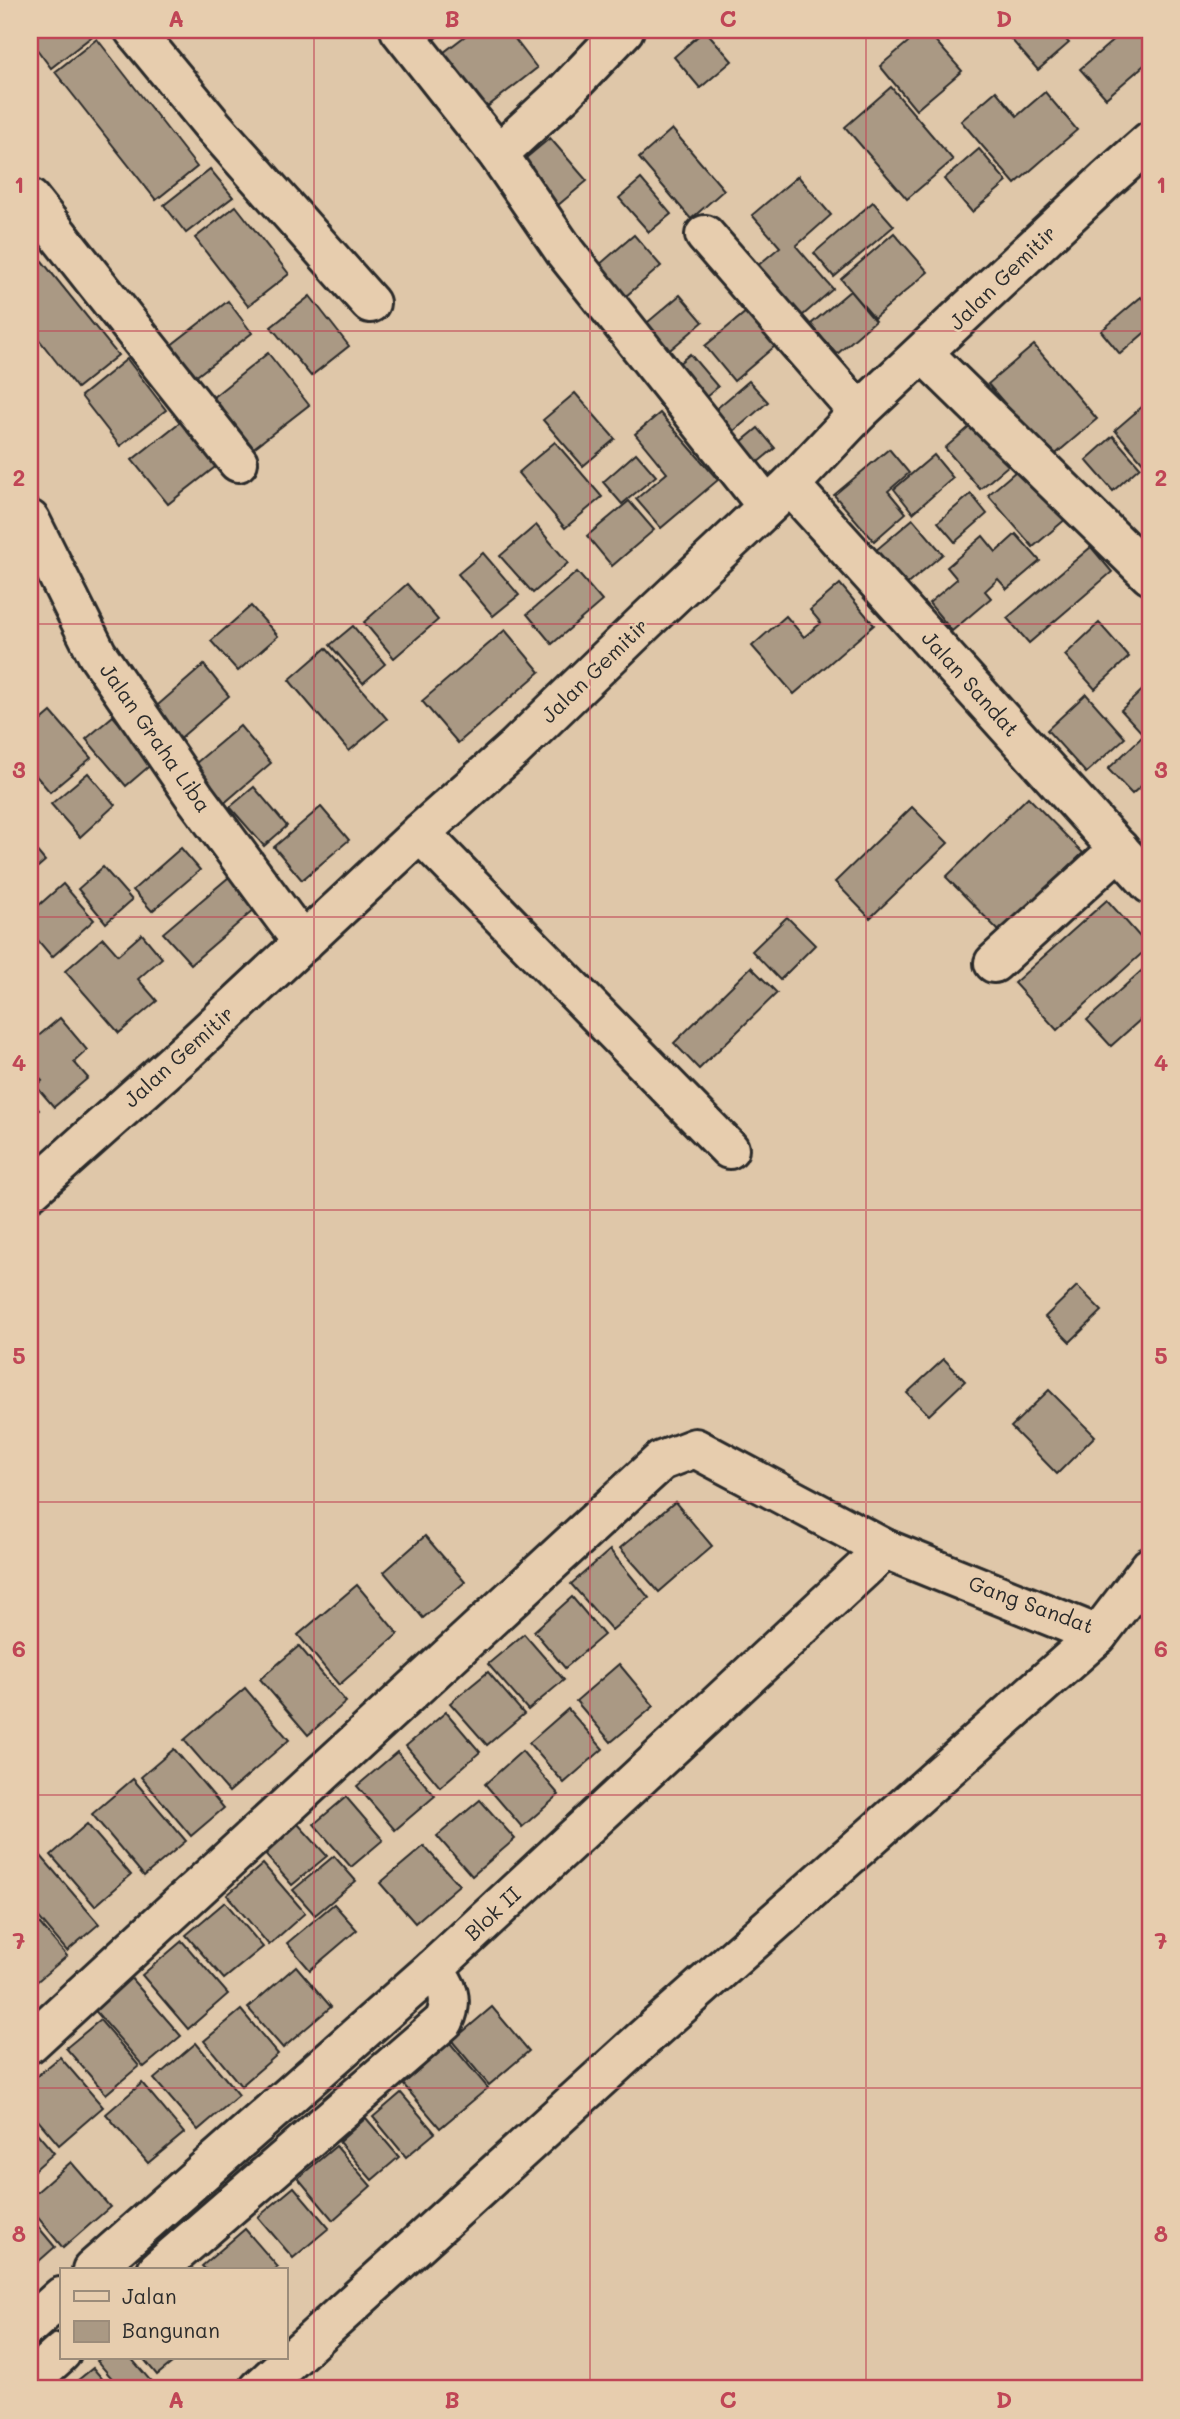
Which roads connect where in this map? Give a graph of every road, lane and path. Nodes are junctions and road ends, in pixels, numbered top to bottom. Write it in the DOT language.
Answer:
graph roads {
  1 [pos="134,30"];
  2 [pos="400,30"];
  3 [pos="624,30"];
  4 [pos="1150,141"];
  5 [pos="498,154"];
  6 [pos="30,199"];
  7 [pos="705,235"];
  8 [pos="370,303"];
  9 [pos="923,353"];
  10 [pos="859,412"];
  11 [pos="238,461"];
  12 [pos="779,495"];
  13 [pos="30,520"];
  14 [pos="1150,575"];
  15 [pos="420,834"];
  16 [pos="1119,849"];
  17 [pos="1150,884"];
  18 [pos="303,943"];
  19 [pos="994,962"];
  20 [pos="729,1149"];
  21 [pos="30,1191"];
  22 [pos="885,1549"];
  23 [pos="1150,1567"];
  24 [pos="1098,1635"];
  25 [pos="433,1969"];
  26 [pos="30,2043"];
  27 [pos="94,2268"];
  28 [pos="159,2268"];
  29 [pos="60,2298"];
  30 [pos="30,2325"];
  31 [pos="60,2354"];
  32 [pos="30,2381"];
  33 [pos="259,2389"];
  1 -- 8 [label="street"];
  2 -- 5 [label="street, Jalan Sandat"];
  3 -- 5 [label="street"];
  4 -- 9 [label="street, Jalan Gemitir"];
  5 -- 12 [label="street, Jalan Sandat"];
  6 -- 11 [label="street"];
  7 -- 10 [label="street"];
  9 -- 10 [label="street, Jalan Gemitir"];
  9 -- 14 [label="street"];
  10 -- 12 [label="street, Jalan Gemitir"];
  12 -- 15 [label="street, Jalan Gemitir"];
  12 -- 16 [label="street, Jalan Sandat"];
  13 -- 18 [label="street, Jalan Graha Liba"];
  15 -- 18 [label="street, Jalan Gemitir"];
  15 -- 20 [label="street"];
  16 -- 17 [label="street, Jalan Sandat"];
  16 -- 19 [label="street"];
  18 -- 21 [label="street, Jalan Gemitir"];
  22 -- 24 [label="street, Gang Sandat"];
  22 -- 25 [label="street, Blok II"];
  22 -- 26 [label="street, Gang Sandat"];
  23 -- 24 [label="street, Gang Sandat"];
  24 -- 33 [label="street"];
  25 -- 27 [label="street, Blok II"];
  25 -- 28 [label="street"];
  29 -- 30 [label="street"];
  31 -- 32 [label="street"];
}
